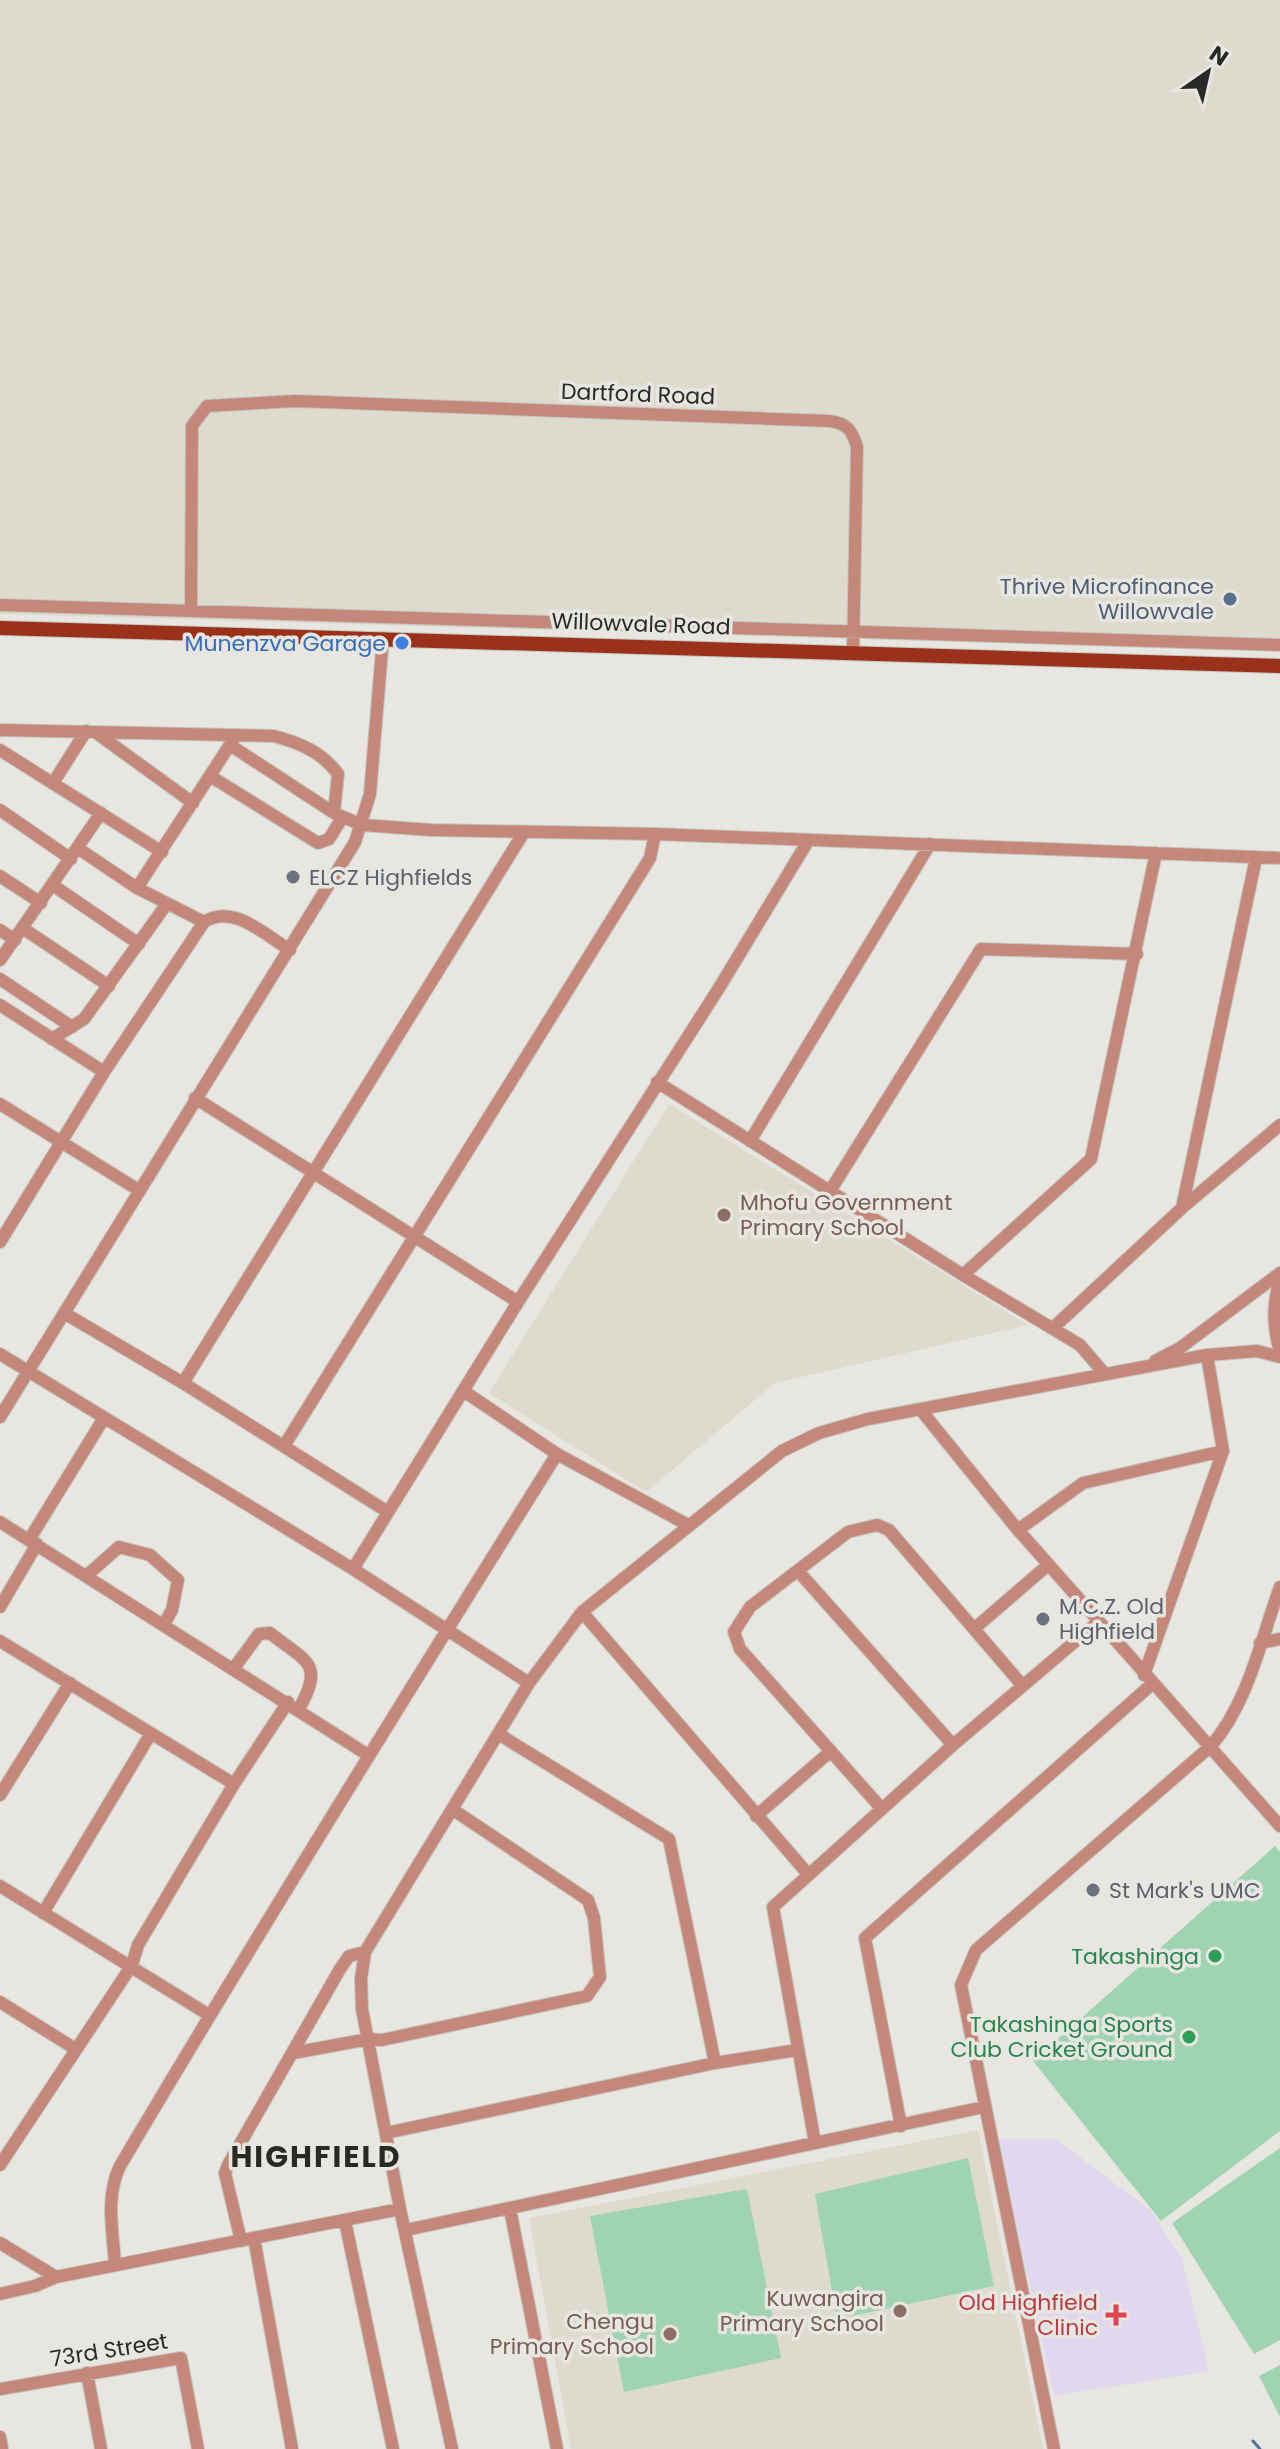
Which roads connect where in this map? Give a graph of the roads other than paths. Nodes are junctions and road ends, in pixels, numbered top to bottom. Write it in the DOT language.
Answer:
graph roads {
  1 [pos="0,605"];
  2 [pos="191,611"];
  3 [pos="0,628"];
  4 [pos="853,631"];
  5 [pos="383,638"];
  6 [pos="1280,645"];
  7 [pos="853,652"];
  8 [pos="1280,666"];
  9 [pos="0,730"];
  10 [pos="90,732"];
  11 [pos="233,740"];
  12 [pos="0,750"];
  13 [pos="210,776"];
  14 [pos="53,783"];
  15 [pos="193,803"];
  16 [pos="0,810"];
  17 [pos="101,813"];
  18 [pos="338,816"];
  19 [pos="362,825"];
  20 [pos="524,832"];
  21 [pos="655,834"];
  22 [pos="808,841"];
  23 [pos="930,844"];
  24 [pos="162,852"];
  25 [pos="1156,853"];
  26 [pos="75,854"];
  27 [pos="1256,858"];
  28 [pos="1280,858"];
  29 [pos="0,876"];
  30 [pos="54,886"];
  31 [pos="137,888"];
  32 [pos="41,903"];
  33 [pos="166,905"];
  34 [pos="204,922"];
  35 [pos="24,929"];
  36 [pos="0,930"];
  37 [pos="15,940"];
  38 [pos="139,944"];
  39 [pos="290,950"];
  40 [pos="1137,954"];
  41 [pos="0,960"];
  42 [pos="0,979"];
  43 [pos="109,986"];
  44 [pos="0,1005"];
  45 [pos="72,1027"];
  46 [pos="52,1039"];
  47 [pos="104,1072"];
  48 [pos="657,1082"];
  49 [pos="195,1098"];
  50 [pos="0,1104"];
  51 [pos="1280,1125"];
  52 [pos="750,1141"];
  53 [pos="62,1144"];
  54 [pos="315,1171"];
  55 [pos="140,1191"];
  56 [pos="830,1191"];
  57 [pos="1182,1208"];
  58 [pos="416,1236"];
  59 [pos="0,1242"];
  60 [pos="1280,1273"];
  61 [pos="963,1275"];
  62 [pos="1280,1280"];
  63 [pos="518,1302"];
  64 [pos="64,1313"];
  65 [pos="1054,1327"];
  66 [pos="0,1354"];
  67 [pos="1280,1354"];
  68 [pos="1207,1355"];
  69 [pos="1149,1365"];
  70 [pos="28,1371"];
  71 [pos="1104,1373"];
  72 [pos="183,1383"];
  73 [pos="465,1392"];
  74 [pos="920,1409"];
  75 [pos="0,1417"];
  76 [pos="104,1418"];
  77 [pos="284,1446"];
  78 [pos="1223,1451"];
  79 [pos="557,1454"];
  80 [pos="388,1512"];
  81 [pos="0,1522"];
  82 [pos="688,1525"];
  83 [pos="1018,1530"];
  84 [pos="33,1542"];
  85 [pos="1048,1565"];
  86 [pos="353,1569"];
  87 [pos="798,1571"];
  88 [pos="86,1576"];
  89 [pos="1280,1587"];
  90 [pos="0,1607"];
  91 [pos="582,1612"];
  92 [pos="1098,1622"];
  93 [pos="164,1624"];
  94 [pos="975,1628"];
  95 [pos="449,1631"];
  96 [pos="1280,1639"];
  97 [pos="0,1641"];
  98 [pos="1260,1643"];
  99 [pos="234,1668"];
  100 [pos="1148,1680"];
  101 [pos="70,1683"];
  102 [pos="529,1683"];
  103 [pos="1023,1686"];
  104 [pos="294,1705"];
  105 [pos="150,1735"];
  106 [pos="500,1735"];
  107 [pos="953,1745"];
  108 [pos="1211,1746"];
  109 [pos="831,1751"];
  110 [pos="368,1755"];
  111 [pos="234,1784"];
  112 [pos="0,1795"];
  113 [pos="452,1809"];
  114 [pos="882,1809"];
  115 [pos="756,1816"];
  116 [pos="1280,1826"];
  117 [pos="808,1874"];
  118 [pos="0,1886"];
  119 [pos="43,1913"];
  120 [pos="365,1952"];
  121 [pos="132,1965"];
  122 [pos="0,2002"];
  123 [pos="209,2015"];
  124 [pos="369,2039"];
  125 [pos="74,2048"];
  126 [pos="797,2050"];
  127 [pos="293,2053"];
  128 [pos="715,2063"];
  129 [pos="984,2107"];
  130 [pos="901,2126"];
  131 [pos="386,2133"];
  132 [pos="815,2143"];
  133 [pos="0,2165"];
  134 [pos="400,2209"];
  135 [pos="510,2209"];
  136 [pos="345,2221"];
  137 [pos="406,2230"];
  138 [pos="254,2238"];
  139 [pos="241,2241"];
  140 [pos="0,2243"];
  141 [pos="115,2265"];
  142 [pos="56,2277"];
  143 [pos="0,2294"];
  144 [pos="87,2373"];
  145 [pos="0,2389"];
  146 [pos="0,2437"];
  147 [pos="2,2449"];
  148 [pos="101,2449"];
  149 [pos="198,2449"];
  150 [pos="292,2449"];
  151 [pos="393,2449"];
  152 [pos="452,2449"];
  153 [pos="557,2449"];
  154 [pos="1054,2449"];
  1 -- 2 [label="street"];
  2 -- 4 [label="street"];
  2 -- 4 [label="street, Dartford Road"];
  3 -- 5 [label="main road, Willowvale Road"];
  4 -- 6 [label="street"];
  4 -- 7 [label="street, Dartford Road"];
  5 -- 7 [label="main road, Willowvale Road"];
  5 -- 19 [label="street"];
  7 -- 8 [label="main road, Willowvale Road"];
  9 -- 10 [label="street"];
  10 -- 11 [label="street"];
  10 -- 14 [label="street"];
  10 -- 15 [label="street"];
  11 -- 13 [label="street"];
  11 -- 18 [label="street"];
  11 -- 18 [label="street"];
  12 -- 14 [label="street"];
  13 -- 15 [label="street"];
  13 -- 18 [label="street"];
  14 -- 17 [label="street"];
  15 -- 24 [label="street"];
  16 -- 26 [label="street"];
  17 -- 24 [label="street"];
  17 -- 26 [label="street"];
  18 -- 19 [label="street"];
  19 -- 20 [label="street"];
  19 -- 39 [label="street"];
  20 -- 21 [label="street"];
  20 -- 54 [label="street"];
  21 -- 22 [label="street"];
  21 -- 58 [label="street"];
  22 -- 23 [label="street"];
  22 -- 48 [label="street"];
  23 -- 25 [label="street"];
  23 -- 52 [label="street"];
  24 -- 31 [label="street"];
  25 -- 27 [label="street"];
  25 -- 40 [label="street"];
  26 -- 30 [label="street"];
  26 -- 31 [label="street"];
  27 -- 28 [label="street"];
  27 -- 57 [label="street"];
  29 -- 32 [label="street"];
  30 -- 32 [label="street"];
  30 -- 38 [label="street"];
  31 -- 33 [label="street"];
  32 -- 35 [label="street"];
  33 -- 34 [label="street"];
  33 -- 38 [label="street"];
  34 -- 39 [label="street"];
  34 -- 47 [label="street"];
  35 -- 37 [label="street"];
  35 -- 43 [label="street"];
  36 -- 37 [label="street"];
  37 -- 41 [label="street"];
  38 -- 43 [label="street"];
  39 -- 49 [label="street"];
  40 -- 56 [label="street"];
  40 -- 61 [label="street"];
  42 -- 45 [label="street"];
  43 -- 45 [label="street"];
  44 -- 46 [label="street"];
  45 -- 46 [label="street"];
  46 -- 47 [label="street"];
  47 -- 53 [label="street"];
  48 -- 52 [label="street"];
  48 -- 63 [label="street"];
  49 -- 54 [label="street"];
  49 -- 55 [label="street"];
  50 -- 53 [label="street"];
  51 -- 57 [label="street"];
  52 -- 56 [label="street"];
  53 -- 55 [label="street"];
  53 -- 59 [label="street"];
  54 -- 58 [label="street"];
  54 -- 72 [label="street"];
  55 -- 64 [label="street"];
  56 -- 61 [label="street"];
  57 -- 65 [label="street"];
  58 -- 63 [label="street"];
  58 -- 77 [label="street"];
  60 -- 69 [label="street"];
  61 -- 65 [label="street"];
  62 -- 67 [label="street"];
  63 -- 73 [label="street"];
  64 -- 70 [label="street"];
  64 -- 72 [label="street"];
  65 -- 71 [label="street"];
  66 -- 70 [label="street"];
  67 -- 68 [label="street"];
  68 -- 69 [label="street"];
  68 -- 78 [label="street"];
  69 -- 71 [label="street"];
  70 -- 75 [label="street"];
  70 -- 76 [label="street"];
  71 -- 74 [label="street"];
  72 -- 77 [label="street"];
  73 -- 79 [label="street"];
  73 -- 80 [label="street"];
  74 -- 82 [label="street"];
  74 -- 83 [label="street"];
  76 -- 84 [label="street"];
  76 -- 86 [label="street"];
  77 -- 80 [label="street"];
  78 -- 83 [label="street"];
  78 -- 100 [label="street"];
  79 -- 82 [label="street"];
  79 -- 95 [label="street"];
  80 -- 86 [label="street"];
  81 -- 84 [label="street"];
  82 -- 91 [label="street"];
  83 -- 85 [label="street"];
  84 -- 88 [label="street"];
  84 -- 90 [label="street"];
  85 -- 92 [label="street"];
  85 -- 94 [label="street"];
  86 -- 95 [label="street"];
  87 -- 94 [label="street"];
  87 -- 107 [label="street"];
  87 -- 109 [label="street"];
  88 -- 93 [label="street"];
  88 -- 93 [label="street"];
  89 -- 98 [label="street"];
  91 -- 102 [label="street"];
  91 -- 115 [label="street"];
  92 -- 100 [label="street"];
  92 -- 103 [label="street"];
  93 -- 99 [label="street"];
  94 -- 103 [label="street"];
  95 -- 102 [label="street"];
  95 -- 110 [label="street"];
  96 -- 98 [label="street"];
  97 -- 101 [label="street"];
  98 -- 108 [label="street"];
  99 -- 104 [label="street"];
  99 -- 104 [label="street"];
  100 -- 108 [label="street"];
  100 -- 130 [label="street"];
  101 -- 105 [label="street"];
  101 -- 112 [label="street"];
  102 -- 106 [label="street"];
  103 -- 107 [label="street"];
  104 -- 110 [label="street"];
  104 -- 111 [label="street"];
  105 -- 111 [label="street"];
  105 -- 119 [label="street"];
  106 -- 113 [label="street"];
  106 -- 128 [label="street"];
  107 -- 114 [label="street"];
  108 -- 116 [label="street"];
  108 -- 129 [label="street"];
  109 -- 114 [label="street"];
  109 -- 115 [label="street"];
  110 -- 123 [label="street"];
  111 -- 121 [label="street"];
  113 -- 120 [label="street"];
  113 -- 124 [label="street"];
  114 -- 117 [label="street"];
  115 -- 117 [label="street"];
  117 -- 126 [label="street"];
  118 -- 119 [label="street"];
  119 -- 121 [label="street"];
  120 -- 124 [label="street"];
  120 -- 127 [label="street"];
  121 -- 123 [label="street"];
  121 -- 125 [label="street"];
  122 -- 125 [label="street"];
  123 -- 141 [label="street"];
  124 -- 127 [label="street"];
  124 -- 131 [label="street"];
  125 -- 133 [label="street"];
  126 -- 128 [label="street"];
  126 -- 132 [label="street"];
  127 -- 139 [label="street"];
  128 -- 131 [label="street"];
  129 -- 130 [label="street"];
  129 -- 154 [label="street"];
  130 -- 132 [label="street"];
  131 -- 134 [label="street"];
  132 -- 135 [label="street"];
  134 -- 136 [label="street"];
  134 -- 137 [label="street"];
  135 -- 137 [label="street"];
  135 -- 153 [label="street"];
  136 -- 138 [label="street"];
  136 -- 151 [label="street"];
  137 -- 152 [label="street"];
  138 -- 139 [label="street"];
  138 -- 150 [label="street"];
  139 -- 141 [label="street"];
  140 -- 142 [label="street"];
  141 -- 142 [label="street"];
  142 -- 143 [label="street"];
  144 -- 145 [label="street, 73rd Street"];
  144 -- 148 [label="street"];
  144 -- 149 [label="street, 73rd Street"];
  146 -- 147 [label="street"];
}
